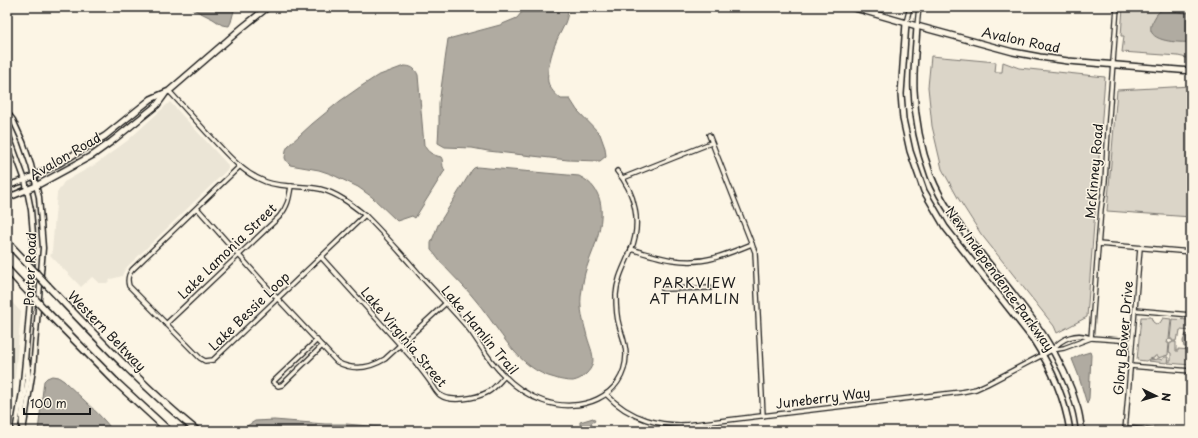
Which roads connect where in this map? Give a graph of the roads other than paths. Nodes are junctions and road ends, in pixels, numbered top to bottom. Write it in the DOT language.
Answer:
graph roads {
  1 [pos="268,7"];
  2 [pos="851,7"];
  3 [pos="910,7"];
  4 [pos="919,7"];
  5 [pos="1117,7"];
  6 [pos="906,23"];
  7 [pos="917,26"];
  8 [pos="1112,65"];
  9 [pos="1191,71"];
  10 [pos="168,92"];
  11 [pos="7,112"];
  12 [pos="7,131"];
  13 [pos="709,135"];
  14 [pos="712,143"];
  15 [pos="240,166"];
  16 [pos="617,171"];
  17 [pos="33,176"];
  18 [pos="623,178"];
  19 [pos="25,180"];
  20 [pos="7,186"];
  21 [pos="36,186"];
  22 [pos="290,186"];
  23 [pos="28,190"];
  24 [pos="7,198"];
  25 [pos="196,208"];
  26 [pos="365,214"];
  27 [pos="7,242"];
  28 [pos="752,244"];
  29 [pos="1098,244"];
  30 [pos="1140,248"];
  31 [pos="631,249"];
  32 [pos="1191,252"];
  33 [pos="238,255"];
  34 [pos="321,257"];
  35 [pos="7,268"];
  36 [pos="710,288"];
  37 [pos="663,289"];
  38 [pos="278,298"];
  39 [pos="446,303"];
  40 [pos="1135,310"];
  41 [pos="1191,315"];
  42 [pos="166,324"];
  43 [pos="1091,338"];
  44 [pos="317,340"];
  45 [pos="1132,341"];
  46 [pos="400,345"];
  47 [pos="322,346"];
  48 [pos="1052,350"];
  49 [pos="1043,355"];
  50 [pos="26,357"];
  51 [pos="1130,366"];
  52 [pos="1191,371"];
  53 [pos="504,377"];
  54 [pos="606,394"];
  55 [pos="763,416"];
  56 [pos="1125,430"];
  57 [pos="15,431"];
  58 [pos="23,431"];
  59 [pos="169,431"];
  60 [pos="197,431"];
  61 [pos="1070,431"];
  62 [pos="1082,431"];
  63 [pos="1158,431"];
  1 -- 10 [label="main road, Avalon Road"];
  2 -- 6 [label="main road, Avalon Road"];
  3 -- 6 [label="street"];
  4 -- 7 [label="street"];
  5 -- 8 [label="street, McKinney Road"];
  6 -- 7 [label="main road, Avalon Road"];
  6 -- 49 [label="main road, New Independence Parkway"];
  7 -- 8 [label="main road, Avalon Road"];
  7 -- 48 [label="main road, New Independence Parkway"];
  8 -- 9 [label="main road, Avalon Road"];
  8 -- 29 [label="street, McKinney Road"];
  10 -- 15 [label="street, Lake Hamlin Trail"];
  10 -- 17 [label="main road, Avalon Road"];
  10 -- 21 [label="main road, Avalon Road"];
  11 -- 17 [label="street, Porter Road"];
  12 -- 19 [label="street, Porter Road"];
  13 -- 14 [label="street"];
  14 -- 18 [label="street"];
  14 -- 28 [label="street"];
  15 -- 22 [label="street, Lake Hamlin Trail"];
  15 -- 25 [label="street, Lake Bessie Loop"];
  16 -- 18 [label="street, Lake Hamlin Trail"];
  17 -- 19 [label="main road, Avalon Road"];
  17 -- 21 [label="street, Porter Road"];
  18 -- 31 [label="street, Lake Hamlin Trail"];
  19 -- 20 [label="main road, Avalon Road"];
  19 -- 23 [label="street, Porter Road"];
  21 -- 23 [label="main road, Avalon Road"];
  21 -- 58 [label="street, Porter Road"];
  22 -- 26 [label="street, Lake Hamlin Trail"];
  22 -- 33 [label="street, Lake Lamonia Street"];
  23 -- 24 [label="main road, Avalon Road"];
  23 -- 50 [label="street, Porter Road"];
  25 -- 33 [label="street"];
  25 -- 42 [label="street, Lake Bessie Loop"];
  26 -- 34 [label="street, Lake Bessie Loop"];
  26 -- 39 [label="street, Lake Hamlin Trail"];
  27 -- 60 [label="highway, Western Beltway, bridge"];
  28 -- 31 [label="street"];
  28 -- 55 [label="street"];
  29 -- 30 [label="street"];
  29 -- 43 [label="street, McKinney Road"];
  30 -- 32 [label="street"];
  30 -- 40 [label="street, Glory Bower Drive"];
  31 -- 54 [label="street, Lake Hamlin Trail"];
  33 -- 38 [label="street"];
  33 -- 42 [label="street, Lake Lamonia Street"];
  34 -- 38 [label="street, Lake Bessie Loop"];
  34 -- 46 [label="street, Lake Virginia Street"];
  35 -- 59 [label="highway, bridge"];
  36 -- 37 [label="street"];
  38 -- 42 [label="street, Lake Bessie Loop"];
  38 -- 44 [label="street"];
  39 -- 46 [label="street"];
  39 -- 53 [label="street, Lake Hamlin Trail"];
  40 -- 41 [label="street"];
  40 -- 45 [label="street, Glory Bower Drive"];
  43 -- 45 [label="street"];
  43 -- 48 [label="street"];
  43 -- 48 [label="street"];
  44 -- 47 [label="street"];
  44 -- 47 [label="street"];
  45 -- 51 [label="street, Glory Bower Drive"];
  46 -- 47 [label="street"];
  46 -- 53 [label="street, Lake Virginia Street"];
  48 -- 49 [label="street, Juneberry Way"];
  48 -- 62 [label="main road, New Independence Parkway"];
  49 -- 55 [label="street, Juneberry Way"];
  49 -- 61 [label="main road, New Independence Parkway"];
  50 -- 57 [label="street, Porter Road"];
  50 -- 58 [label="street"];
  51 -- 52 [label="street"];
  51 -- 56 [label="street, Glory Bower Drive"];
  53 -- 54 [label="street, Lake Hamlin Trail"];
  54 -- 55 [label="street, Juneberry Way"];
  56 -- 63 [label="street"];
}
